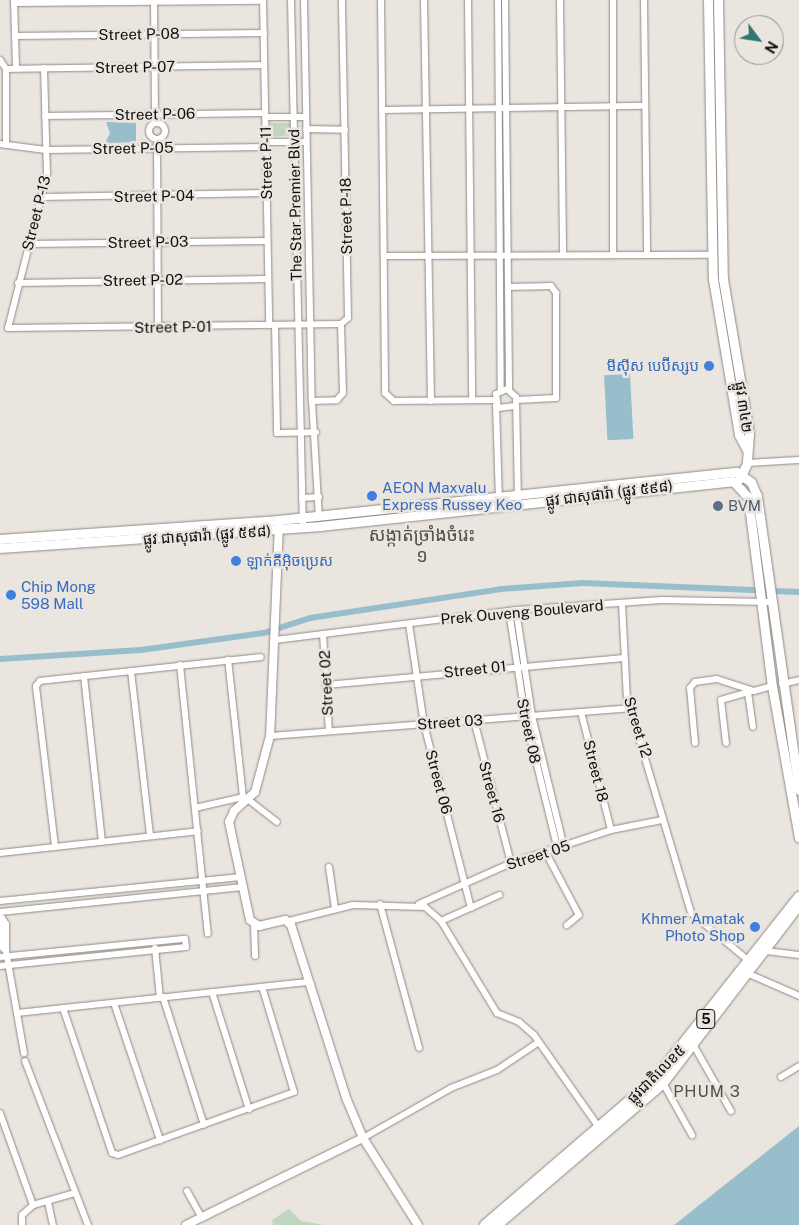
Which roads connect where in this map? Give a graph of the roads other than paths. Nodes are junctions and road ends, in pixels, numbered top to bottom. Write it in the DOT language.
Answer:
graph roads {
  1 [pos="264,0"];
  2 [pos="291,0"];
  3 [pos="304,0"];
  4 [pos="342,0"];
  5 [pos="381,0"];
  6 [pos="424,0"];
  7 [pos="468,0"];
  8 [pos="498,0"];
  9 [pos="505,0"];
  10 [pos="560,0"];
  11 [pos="613,0"];
  12 [pos="644,0"];
  13 [pos="708,0"];
  14 [pos="718,0"];
  15 [pos="14,1"];
  16 [pos="154,1"];
  17 [pos="264,33"];
  18 [pos="154,34"];
  19 [pos="15,36"];
  20 [pos="4,64"];
  21 [pos="264,65"];
  22 [pos="154,66"];
  23 [pos="16,68"];
  24 [pos="44,68"];
  25 [pos="645,106"];
  26 [pos="563,107"];
  27 [pos="613,107"];
  28 [pos="499,108"];
  29 [pos="506,108"];
  30 [pos="425,109"];
  31 [pos="469,109"];
  32 [pos="382,110"];
  33 [pos="155,113"];
  34 [pos="265,115"];
  35 [pos="45,116"];
  36 [pos="293,116"];
  37 [pos="306,117"];
  38 [pos="155,123"];
  39 [pos="306,129"];
  40 [pos="345,130"];
  41 [pos="157,139"];
  42 [pos="294,142"];
  43 [pos="306,142"];
  44 [pos="266,144"];
  45 [pos="3,145"];
  46 [pos="157,147"];
  47 [pos="46,150"];
  48 [pos="266,193"];
  49 [pos="41,197"];
  50 [pos="157,197"];
  51 [pos="267,241"];
  52 [pos="158,242"];
  53 [pos="28,244"];
  54 [pos="500,254"];
  55 [pos="508,254"];
  56 [pos="563,254"];
  57 [pos="614,254"];
  58 [pos="470,255"];
  59 [pos="647,255"];
  60 [pos="712,255"];
  61 [pos="384,256"];
  62 [pos="428,256"];
  63 [pos="267,279"];
  64 [pos="158,280"];
  65 [pos="18,283"];
  66 [pos="508,287"];
  67 [pos="341,324"];
  68 [pos="272,325"];
  69 [pos="298,325"];
  70 [pos="310,325"];
  71 [pos="6,326"];
  72 [pos="158,327"];
  73 [pos="501,389"];
  74 [pos="509,389"];
  75 [pos="472,400"];
  76 [pos="312,401"];
  77 [pos="431,401"];
  78 [pos="495,403"];
  79 [pos="515,403"];
  80 [pos="316,432"];
  81 [pos="297,434"];
  82 [pos="747,450"];
  83 [pos="799,460"];
  84 [pos="747,463"];
  85 [pos="740,479"];
  86 [pos="318,497"];
  87 [pos="302,498"];
  88 [pos="518,500"];
  89 [pos="499,502"];
  90 [pos="474,504"];
  91 [pos="319,516"];
  92 [pos="303,517"];
  93 [pos="279,524"];
  94 [pos="320,526"];
  95 [pos="303,527"];
  96 [pos="177,533"];
  97 [pos="0,539"];
  98 [pos="0,548"];
  99 [pos="766,600"];
  100 [pos="622,604"];
  101 [pos="512,610"];
  102 [pos="410,624"];
  103 [pos="323,634"];
  104 [pos="275,638"];
  105 [pos="261,657"];
  106 [pos="624,658"];
  107 [pos="228,660"];
  108 [pos="520,664"];
  109 [pos="180,666"];
  110 [pos="131,671"];
  111 [pos="416,675"];
  112 [pos="84,676"];
  113 [pos="799,680"];
  114 [pos="326,685"];
  115 [pos="776,685"];
  116 [pos="751,691"];
  117 [pos="630,708"];
  118 [pos="581,712"];
  119 [pos="528,716"];
  120 [pos="474,720"];
  121 [pos="424,724"];
  122 [pos="753,727"];
  123 [pos="329,731"];
  124 [pos="270,736"];
  125 [pos="695,742"];
  126 [pos="726,743"];
  127 [pos="799,790"];
  128 [pos="250,802"];
  129 [pos="796,802"];
  130 [pos="195,808"];
  131 [pos="662,820"];
  132 [pos="277,822"];
  133 [pos="612,830"];
  134 [pos="198,831"];
  135 [pos="150,836"];
  136 [pos="799,838"];
  137 [pos="102,841"];
  138 [pos="55,846"];
  139 [pos="561,848"];
  140 [pos="0,853"];
  141 [pos="546,853"];
  142 [pos="511,863"];
  143 [pos="329,867"];
  144 [pos="241,877"];
  145 [pos="204,881"];
  146 [pos="464,881"];
  147 [pos="243,887"];
  148 [pos="105,891"];
  149 [pos="204,891"];
  150 [pos="499,895"];
  151 [pos="799,897"];
  152 [pos="37,898"];
  153 [pos="0,900"];
  154 [pos="106,901"];
  155 [pos="380,904"];
  156 [pos="419,904"];
  157 [pos="799,905"];
  158 [pos="38,908"];
  159 [pos="335,908"];
  160 [pos="471,908"];
  161 [pos="1,914"];
  162 [pos="289,921"];
  163 [pos="441,922"];
  164 [pos="254,925"];
  165 [pos="567,925"];
  166 [pos="208,934"];
  167 [pos="155,942"];
  168 [pos="80,949"];
  169 [pos="156,950"];
  170 [pos="766,951"];
  171 [pos="4,955"];
  172 [pos="799,955"];
  173 [pos="255,956"];
  174 [pos="81,958"];
  175 [pos="749,961"];
  176 [pos="0,966"];
  177 [pos="8,966"];
  178 [pos="749,974"];
  179 [pos="307,982"];
  180 [pos="262,987"];
  181 [pos="212,992"];
  182 [pos="799,996"];
  183 [pos="161,997"];
  184 [pos="114,1002"];
  185 [pos="62,1008"];
  186 [pos="17,1013"];
  187 [pos="539,1042"];
  188 [pos="694,1046"];
  189 [pos="419,1048"];
  190 [pos="24,1053"];
  191 [pos="678,1060"];
  192 [pos="26,1061"];
  193 [pos="799,1066"];
  194 [pos="781,1077"];
  195 [pos="663,1083"];
  196 [pos="249,1109"];
  197 [pos="731,1111"];
  198 [pos="0,1114"];
  199 [pos="204,1125"];
  200 [pos="602,1131"];
  201 [pos="692,1135"];
  202 [pos="363,1138"];
  203 [pos="160,1140"];
  204 [pos="187,1191"];
  205 [pos="75,1192"];
  206 [pos="48,1202"];
  207 [pos="33,1205"];
  208 [pos="202,1218"];
  209 [pos="22,1225"];
  210 [pos="53,1225"];
  211 [pos="88,1225"];
  212 [pos="186,1225"];
  213 [pos="418,1225"];
  214 [pos="486,1225"];
  215 [pos="497,1225"];
  1 -- 16 [label="street"];
  1 -- 17 [label="street, Street P-11"];
  2 -- 36 [label="street, The Star Premier Blvd"];
  3 -- 37 [label="street, The Star Premier Blvd"];
  4 -- 40 [label="street, Street P-18"];
  5 -- 32 [label="street"];
  6 -- 30 [label="street"];
  7 -- 31 [label="street"];
  8 -- 28 [label="street"];
  9 -- 29 [label="street"];
  10 -- 26 [label="street"];
  11 -- 27 [label="street"];
  12 -- 25 [label="street"];
  13 -- 60 [label="main road, ផ្លូវ ៣៤២"];
  14 -- 82 [label="main road, ផ្លូវ ៣៤២"];
  15 -- 16 [label="street"];
  15 -- 19 [label="street"];
  16 -- 18 [label="street"];
  17 -- 18 [label="street, Street P-08"];
  17 -- 21 [label="street, Street P-11"];
  18 -- 19 [label="street, Street P-08"];
  18 -- 22 [label="street"];
  19 -- 23 [label="street"];
  20 -- 23 [label="street, Street P-07"];
  20 -- 45 [label="street"];
  21 -- 22 [label="street, Street P-07"];
  21 -- 34 [label="street, Street P-11"];
  22 -- 24 [label="street, Street P-07"];
  22 -- 33 [label="street"];
  23 -- 24 [label="street, Street P-07"];
  24 -- 35 [label="street, Street P-13"];
  25 -- 27 [label="street"];
  25 -- 59 [label="street"];
  26 -- 27 [label="street"];
  26 -- 29 [label="street"];
  26 -- 56 [label="street"];
  27 -- 57 [label="street"];
  28 -- 29 [label="street"];
  28 -- 31 [label="street"];
  28 -- 54 [label="street"];
  29 -- 55 [label="street"];
  30 -- 31 [label="street"];
  30 -- 32 [label="street"];
  30 -- 62 [label="street"];
  31 -- 58 [label="street"];
  32 -- 61 [label="street"];
  33 -- 34 [label="street, Street P-06"];
  33 -- 35 [label="street, Street P-06"];
  33 -- 38 [label="street"];
  34 -- 36 [label="street, Street P-06"];
  34 -- 44 [label="street, Street P-11"];
  35 -- 47 [label="street, Street P-13"];
  36 -- 37 [label="street, Street P-06"];
  36 -- 42 [label="street, The Star Premier Blvd"];
  37 -- 39 [label="street, The Star Premier Blvd"];
  38 -- 41 [label="street"];
  38 -- 41 [label="street"];
  39 -- 40 [label="street"];
  39 -- 43 [label="street, The Star Premier Blvd"];
  40 -- 67 [label="street, Street P-18"];
  41 -- 46 [label="street"];
  42 -- 43 [label="street, Street P-05"];
  42 -- 44 [label="street, Street P-05"];
  42 -- 69 [label="street, The Star Premier Blvd"];
  43 -- 70 [label="street, The Star Premier Blvd"];
  44 -- 46 [label="street, Street P-05"];
  44 -- 48 [label="street, Street P-11"];
  45 -- 47 [label="street, Street P-05"];
  46 -- 47 [label="street, Street P-05"];
  46 -- 50 [label="street"];
  47 -- 49 [label="street, Street P-13"];
  48 -- 50 [label="street, Street P-04"];
  48 -- 51 [label="street, Street P-11"];
  49 -- 50 [label="street, Street P-04"];
  49 -- 53 [label="street, Street P-13"];
  50 -- 52 [label="street"];
  51 -- 52 [label="street, Street P-03"];
  51 -- 63 [label="street, Street P-11"];
  52 -- 53 [label="street, Street P-03"];
  52 -- 64 [label="street"];
  53 -- 65 [label="street, Street P-13"];
  54 -- 55 [label="street"];
  54 -- 58 [label="street"];
  54 -- 73 [label="street"];
  55 -- 56 [label="street"];
  55 -- 66 [label="street"];
  56 -- 57 [label="street"];
  57 -- 59 [label="street"];
  58 -- 62 [label="street"];
  58 -- 75 [label="street"];
  59 -- 60 [label="street"];
  60 -- 82 [label="main road, ផ្លូវ ៣៤២"];
  61 -- 62 [label="street"];
  61 -- 77 [label="street"];
  62 -- 77 [label="street"];
  63 -- 64 [label="street, Street P-02"];
  63 -- 68 [label="street, Street P-11"];
  64 -- 65 [label="street, Street P-02"];
  64 -- 72 [label="street"];
  65 -- 71 [label="street, Street P-13"];
  66 -- 74 [label="street"];
  66 -- 79 [label="street"];
  67 -- 70 [label="street, Street P-01"];
  67 -- 76 [label="street, Street P-18"];
  68 -- 69 [label="street, Street P-01"];
  68 -- 72 [label="street, Street P-01"];
  68 -- 81 [label="street, Street P-11"];
  69 -- 70 [label="street, Street P-01"];
  69 -- 81 [label="street, The Star Premier Blvd"];
  70 -- 76 [label="street, The Star Premier Blvd"];
  71 -- 72 [label="street, Street P-01"];
  73 -- 74 [label="street"];
  73 -- 78 [label="street"];
  74 -- 79 [label="street"];
  75 -- 77 [label="street"];
  75 -- 78 [label="street"];
  76 -- 80 [label="street, The Star Premier Blvd"];
  78 -- 79 [label="street"];
  78 -- 89 [label="street"];
  79 -- 88 [label="street"];
  80 -- 81 [label="street"];
  80 -- 86 [label="street, The Star Premier Blvd"];
  81 -- 87 [label="street, The Star Premier Blvd"];
  82 -- 84 [label="main road"];
  83 -- 84 [label="street"];
  84 -- 85 [label="main road"];
  85 -- 88 [label="main road, ផ្លូវ ជាសុផារ៉ា (ផ្លូវ ៥៩៨)"];
  85 -- 99 [label="main road"];
  86 -- 87 [label="street"];
  86 -- 91 [label="street, The Star Premier Blvd"];
  87 -- 92 [label="street, The Star Premier Blvd"];
  88 -- 89 [label="main road, ផ្លូវ ជាសុផារ៉ា (ផ្លូវ ៥៩៨)"];
  89 -- 90 [label="main road, ផ្លូវ ជាសុផារ៉ា (ផ្លូវ ៥៩៨)"];
  90 -- 91 [label="main road, ផ្លូវ ជាសុផារ៉ា (ផ្លូវ ៥៩៨)"];
  90 -- 94 [label="main road, ផ្លូវ ជាសុផារ៉ា (ផ្លូវ ៥៩៨)"];
  91 -- 92 [label="main road, ផ្លូវ ជាសុផារ៉ា (ផ្លូវ ៥៩៨)"];
  91 -- 94 [label="street, The Star Premier Blvd"];
  92 -- 93 [label="main road, ផ្លូវ ជាសុផារ៉ា (ផ្លូវ ៥៩៨)"];
  92 -- 95 [label="street, The Star Premier Blvd"];
  93 -- 95 [label="main road, ផ្លូវ ជាសុផារ៉ា (ផ្លូវ ៥៩៨)"];
  93 -- 96 [label="main road, ផ្លូវ ជាសុផារ៉ា (ផ្លូវ ៥៩៨)"];
  93 -- 104 [label="street"];
  94 -- 95 [label="main road, ផ្លូវ ជាសុផារ៉ា (ផ្លូវ ៥៩៨)"];
  96 -- 97 [label="main road, ផ្លូវ ជាសុផារ៉ា (ផ្លូវ ៥៩៨)"];
  96 -- 98 [label="main road, ផ្លូវ ជាសុផារ៉ា (ផ្លូវ ៥៩៨)"];
  99 -- 100 [label="street, Prek Ouveng Boulevard"];
  99 -- 115 [label="main road"];
  100 -- 101 [label="street, Prek Ouveng Boulevard"];
  100 -- 106 [label="street, Street 12"];
  101 -- 102 [label="street, Prek Ouveng Boulevard"];
  101 -- 108 [label="street"];
  102 -- 103 [label="street, Prek Ouveng Boulevard"];
  102 -- 111 [label="street, Street 06"];
  103 -- 104 [label="street, Prek Ouveng Boulevard"];
  103 -- 114 [label="street, Street 02"];
  104 -- 124 [label="street"];
  105 -- 107 [label="street"];
  106 -- 108 [label="street, Street 01"];
  106 -- 117 [label="street, Street 12"];
  107 -- 109 [label="street"];
  107 -- 130 [label="street"];
  108 -- 111 [label="street, Street 01"];
  108 -- 119 [label="street"];
  109 -- 110 [label="street"];
  109 -- 130 [label="street"];
  110 -- 112 [label="street"];
  110 -- 135 [label="street"];
  111 -- 114 [label="street, Street 01"];
  111 -- 121 [label="street, Street 06"];
  112 -- 137 [label="street"];
  112 -- 138 [label="street"];
  113 -- 115 [label="street"];
  114 -- 123 [label="street, Street 02"];
  115 -- 116 [label="street"];
  115 -- 127 [label="main road"];
  115 -- 129 [label="main road"];
  116 -- 122 [label="street"];
  116 -- 125 [label="street"];
  116 -- 126 [label="street"];
  117 -- 118 [label="street, Street 03"];
  117 -- 131 [label="street, Street 12"];
  118 -- 119 [label="street, Street 03"];
  118 -- 133 [label="street, Street 18"];
  119 -- 120 [label="street, Street 03"];
  119 -- 139 [label="street"];
  120 -- 121 [label="street, Street 03"];
  120 -- 142 [label="street, Street 16"];
  121 -- 123 [label="street, Street 03"];
  121 -- 146 [label="street, Street 06"];
  123 -- 124 [label="street, Street 03"];
  124 -- 128 [label="street"];
  128 -- 132 [label="street"];
  128 -- 144 [label="street"];
  129 -- 136 [label="main road"];
  130 -- 134 [label="street"];
  131 -- 133 [label="street, Street 05"];
  131 -- 175 [label="street, Street 12"];
  133 -- 139 [label="street, Street 05"];
  134 -- 135 [label="street"];
  134 -- 145 [label="street"];
  135 -- 137 [label="street"];
  137 -- 138 [label="street"];
  138 -- 140 [label="street"];
  139 -- 141 [label="street, Street 05"];
  141 -- 142 [label="street, Street 05"];
  141 -- 165 [label="street"];
  142 -- 146 [label="street, Street 05"];
  143 -- 159 [label="street"];
  144 -- 145 [label="street"];
  144 -- 147 [label="street"];
  145 -- 148 [label="street"];
  145 -- 149 [label="street"];
  146 -- 156 [label="street, Street 05"];
  146 -- 160 [label="street, Street 06"];
  147 -- 149 [label="street"];
  147 -- 164 [label="street"];
  148 -- 152 [label="street"];
  148 -- 154 [label="street"];
  149 -- 154 [label="street"];
  149 -- 166 [label="street"];
  150 -- 160 [label="street"];
  151 -- 175 [label="highway, ផ្លូវជាតិលេខ៥ / 5"];
  152 -- 153 [label="street"];
  152 -- 158 [label="street"];
  153 -- 161 [label="street"];
  154 -- 158 [label="street"];
  155 -- 156 [label="street"];
  155 -- 159 [label="street"];
  155 -- 189 [label="street"];
  156 -- 163 [label="street"];
  157 -- 170 [label="highway, ផ្លូវជាតិលេខ៥ / 5"];
  158 -- 161 [label="street"];
  159 -- 162 [label="street"];
  160 -- 163 [label="street"];
  161 -- 171 [label="street"];
  162 -- 164 [label="street"];
  162 -- 179 [label="street"];
  163 -- 187 [label="street"];
  164 -- 173 [label="street"];
  167 -- 168 [label="street"];
  167 -- 169 [label="street"];
  167 -- 169 [label="street"];
  168 -- 171 [label="street"];
  168 -- 174 [label="street"];
  169 -- 174 [label="street"];
  169 -- 183 [label="street"];
  170 -- 172 [label="street"];
  170 -- 178 [label="highway, ផ្លូវជាតិលេខ៥ / 5"];
  171 -- 177 [label="street"];
  174 -- 177 [label="street"];
  175 -- 191 [label="highway, ផ្លូវជាតិលេខ៥ / 5"];
  176 -- 177 [label="street"];
  177 -- 186 [label="street"];
  178 -- 182 [label="street"];
  178 -- 188 [label="highway, ផ្លូវជាតិលេខ៥ / 5"];
  179 -- 180 [label="street"];
  179 -- 202 [label="street"];
  180 -- 181 [label="street"];
  180 -- 196 [label="street"];
  181 -- 183 [label="street"];
  181 -- 196 [label="street"];
  183 -- 184 [label="street"];
  183 -- 199 [label="street"];
  184 -- 185 [label="street"];
  184 -- 203 [label="street"];
  185 -- 186 [label="street"];
  185 -- 203 [label="street"];
  186 -- 190 [label="street"];
  187 -- 200 [label="street"];
  187 -- 202 [label="street"];
  188 -- 191 [label="highway, ផ្លូវជាតិលេខ៥ / 5"];
  188 -- 197 [label="street"];
  191 -- 195 [label="highway, ផ្លូវជាតិលេខ៥ / 5"];
  191 -- 200 [label="highway, ផ្លូវជាតិលេខ៥ / 5"];
  192 -- 205 [label="street"];
  193 -- 194 [label="street"];
  195 -- 200 [label="highway, ផ្លូវជាតិលេខ៥ / 5"];
  195 -- 201 [label="street"];
  196 -- 199 [label="street"];
  198 -- 207 [label="street"];
  199 -- 203 [label="street"];
  200 -- 214 [label="highway, ផ្លូវជាតិលេខ៥ / 5"];
  200 -- 215 [label="highway, ផ្លូវជាតិលេខ៥ / 5"];
  202 -- 208 [label="street"];
  202 -- 213 [label="street"];
  204 -- 208 [label="street"];
  205 -- 206 [label="street"];
  205 -- 211 [label="street"];
  206 -- 207 [label="street"];
  206 -- 210 [label="street"];
  207 -- 209 [label="street"];
  208 -- 212 [label="street"];
}
